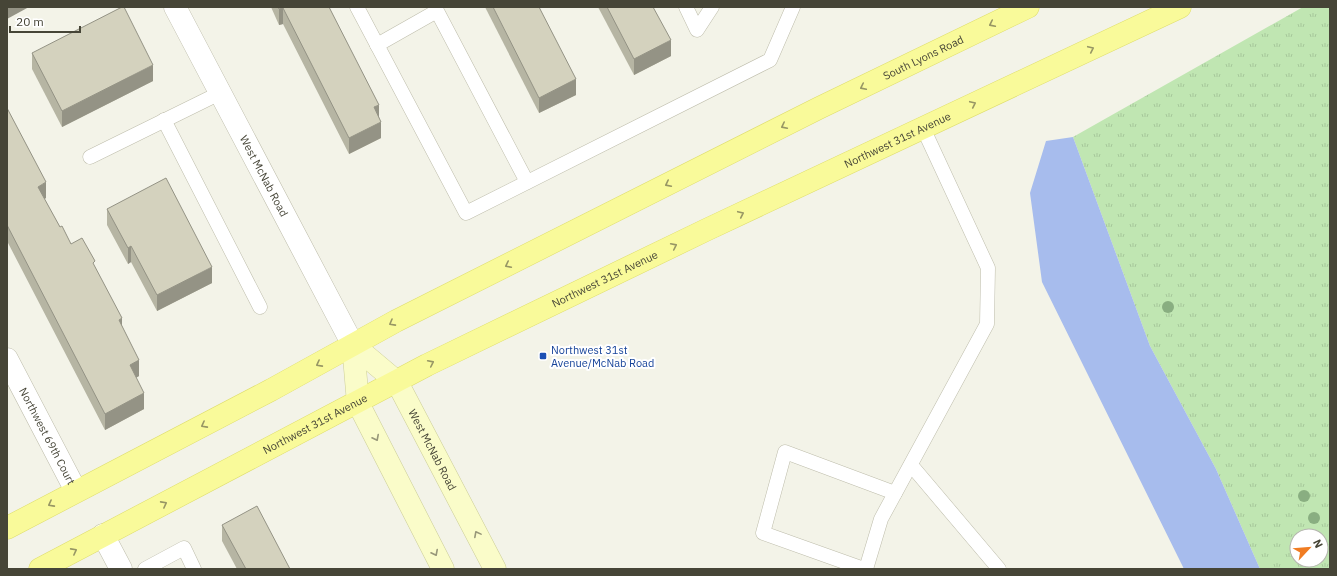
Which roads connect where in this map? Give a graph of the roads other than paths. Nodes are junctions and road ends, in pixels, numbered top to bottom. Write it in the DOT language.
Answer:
graph roads {
  1 [pos="176,7"];
  2 [pos="357,7"];
  3 [pos="686,7"];
  4 [pos="712,7"];
  5 [pos="793,7"];
  6 [pos="1028,7"];
  7 [pos="1180,7"];
  8 [pos="377,45"];
  9 [pos="220,92"];
  10 [pos="164,120"];
  11 [pos="923,128"];
  12 [pos="90,157"];
  13 [pos="527,182"];
  14 [pos="260,307"];
  15 [pos="353,345"];
  16 [pos="7,359"];
  17 [pos="397,382"];
  18 [pos="358,403"];
  19 [pos="911,465"];
  20 [pos="76,491"];
  21 [pos="895,493"];
  22 [pos="7,528"];
  23 [pos="103,535"];
  24 [pos="40,569"];
  25 [pos="121,569"];
  26 [pos="145,569"];
  27 [pos="194,569"];
  28 [pos="443,569"];
  29 [pos="495,569"];
  30 [pos="865,569"];
  31 [pos="1000,569"];
  1 -- 9 [label="street, West McNab Road"];
  2 -- 8 [label="lane"];
  3 -- 4 [label="lane"];
  5 -- 13 [label="lane"];
  6 -- 15 [label="main road, South Lyons Road, one-way"];
  11 -- 7 [label="main road, Northwest 31st Avenue, one-way"];
  8 -- 13 [label="lane"];
  8 -- 13 [label="lane"];
  9 -- 10 [label="lane"];
  9 -- 15 [label="street, West McNab Road"];
  10 -- 12 [label="lane"];
  10 -- 14 [label="lane"];
  17 -- 11 [label="main road, Northwest 31st Avenue, one-way"];
  11 -- 19 [label="lane"];
  15 -- 17 [label="main road, West McNab Road"];
  15 -- 18 [label="main road, West McNab Road"];
  15 -- 20 [label="main road, one-way"];
  16 -- 20 [label="street, Northwest 69th Court"];
  17 -- 18 [label="main road, Northwest 31st Avenue"];
  29 -- 17 [label="main road, West McNab Road, one-way"];
  23 -- 18 [label="main road, Northwest 31st Avenue, one-way"];
  18 -- 28 [label="main road, West McNab Road, one-way"];
  19 -- 21 [label="lane"];
  19 -- 31 [label="lane"];
  20 -- 22 [label="main road, one-way"];
  21 -- 30 [label="lane"];
  21 -- 30 [label="lane"];
  24 -- 23 [label="main road, Northwest 31st Avenue, one-way"];
  23 -- 25 [label="street"];
  26 -- 27 [label="lane"];
}
